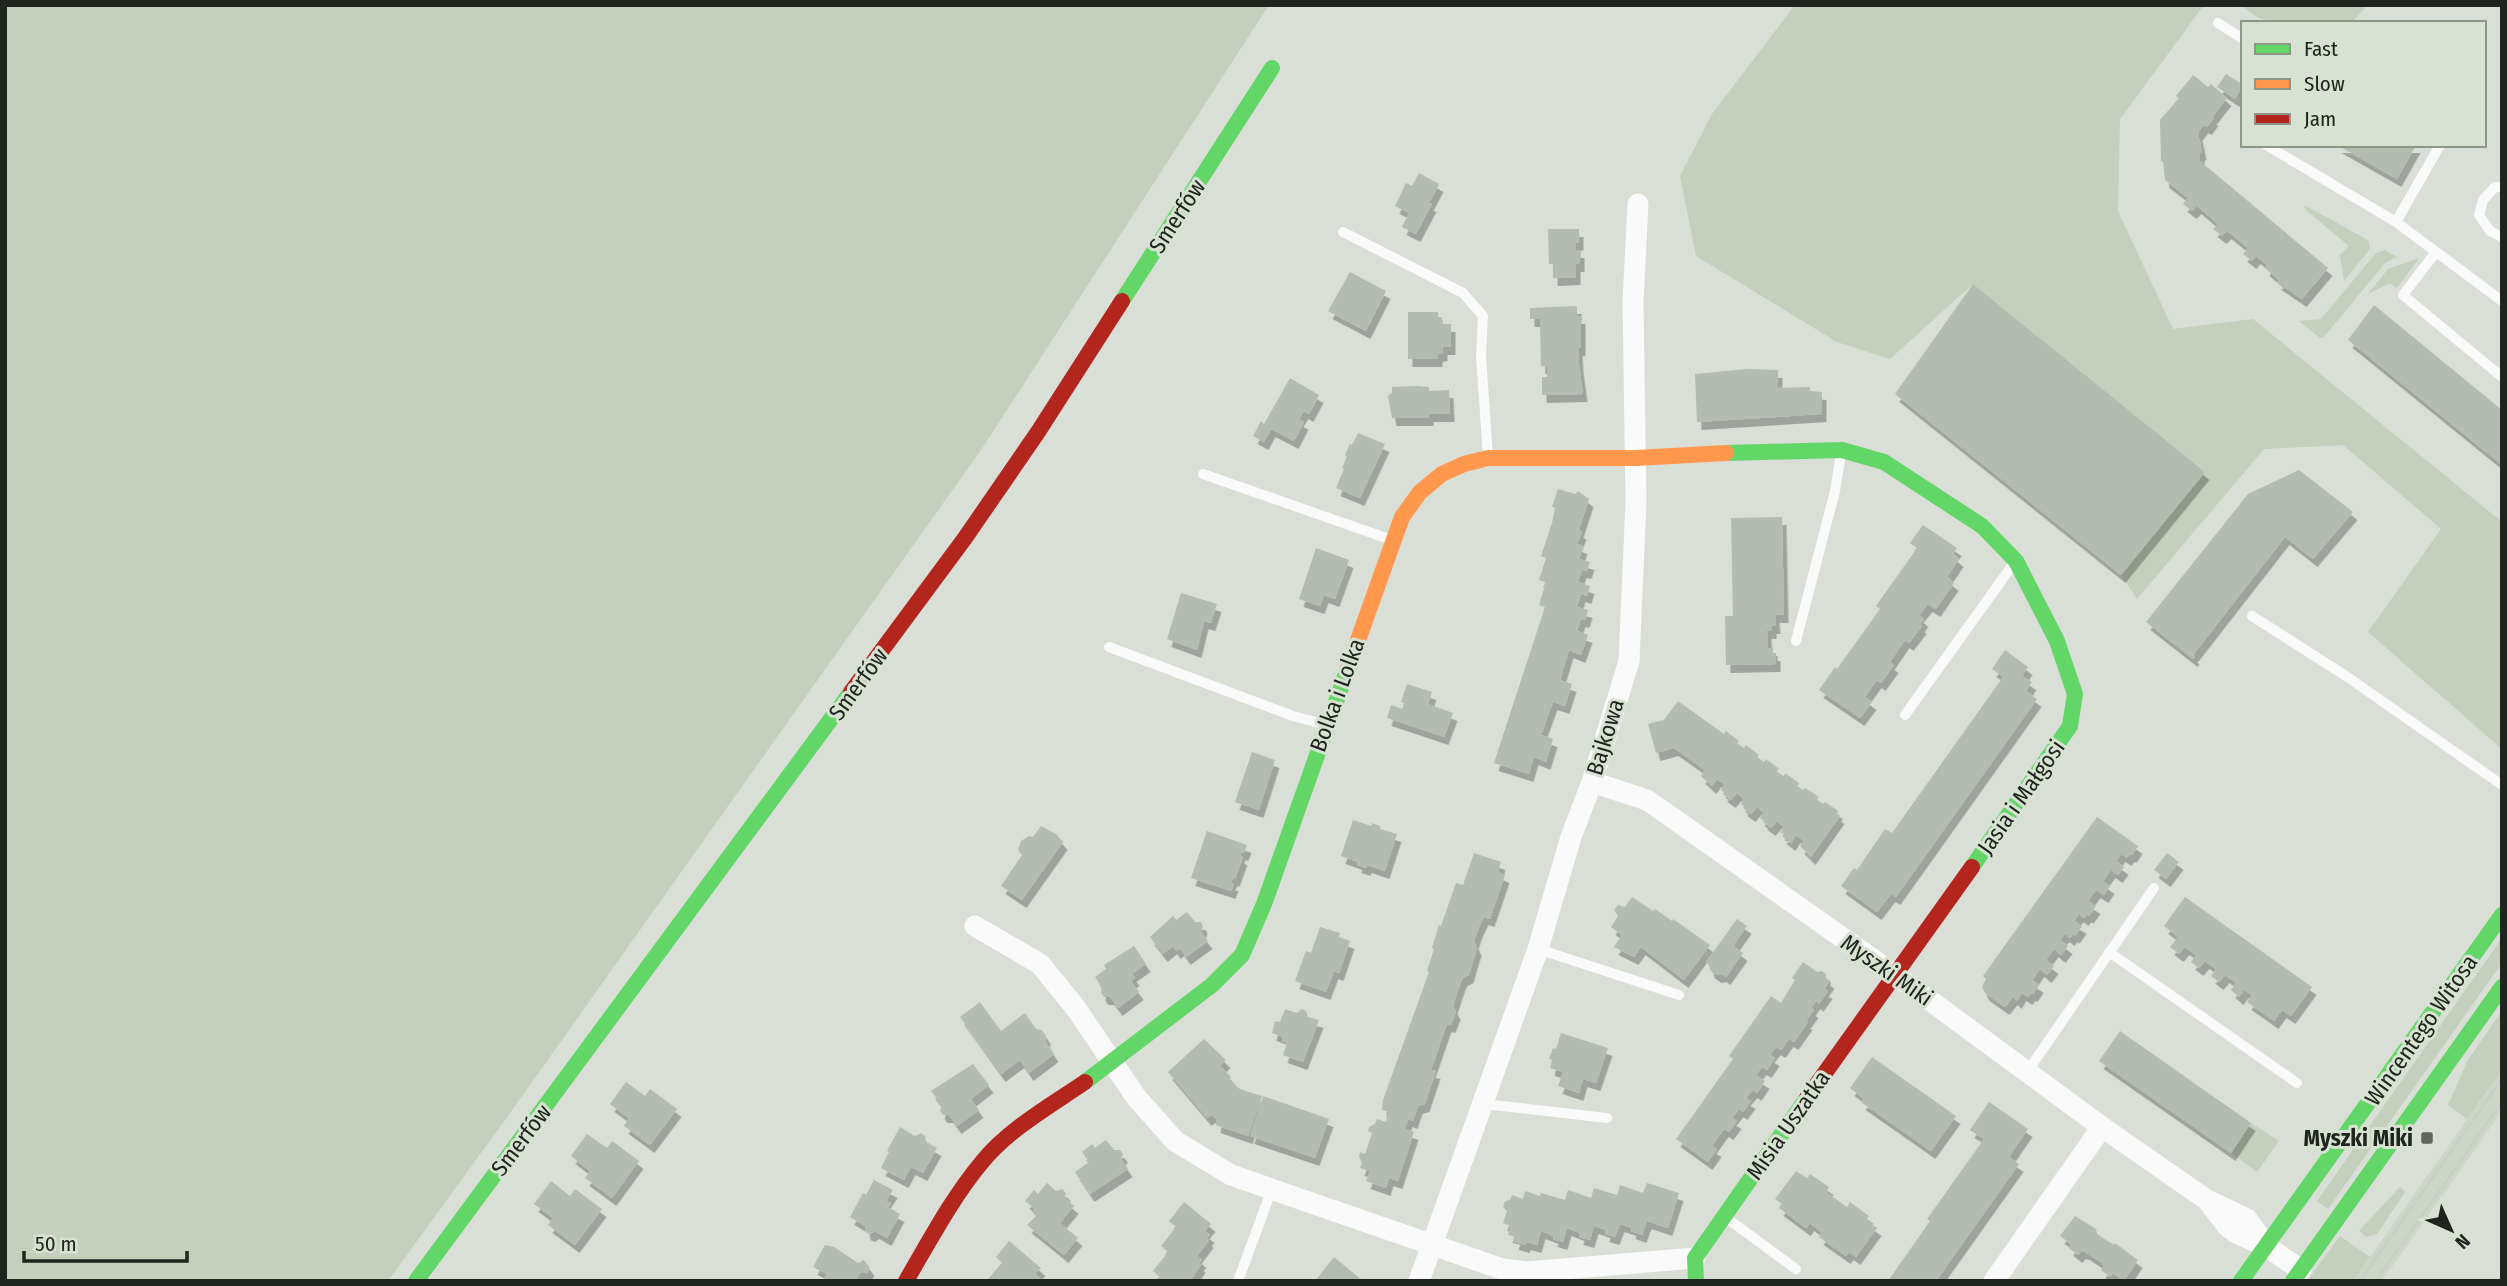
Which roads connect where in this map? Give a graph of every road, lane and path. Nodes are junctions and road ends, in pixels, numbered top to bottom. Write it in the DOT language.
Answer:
graph roads {
  1 [pos="2218,23"];
  2 [pos="2241,38"];
  3 [pos="1272,68"];
  4 [pos="2269,147"];
  5 [pos="2439,147"];
  6 [pos="2502,187"];
  7 [pos="1638,205"];
  8 [pos="2396,222"];
  9 [pos="1343,232"];
  10 [pos="2502,237"];
  11 [pos="2436,252"];
  12 [pos="2502,301"];
  13 [pos="2502,377"];
  14 [pos="1842,450"];
  15 [pos="1488,458"];
  16 [pos="1636,458"];
  17 [pos="1203,474"];
  18 [pos="1394,541"];
  19 [pos="2015,561"];
  20 [pos="2252,616"];
  21 [pos="1796,641"];
  22 [pos="1109,647"];
  23 [pos="1905,715"];
  24 [pos="1326,725"];
  25 [pos="1592,782"];
  26 [pos="2502,785"];
  27 [pos="2154,888"];
  28 [pos="2502,915"];
  29 [pos="975,926"];
  30 [pos="1538,950"];
  31 [pos="2109,952"];
  32 [pos="1894,974"];
  33 [pos="2502,987"];
  34 [pos="1679,995"];
  35 [pos="1112,1063"];
  36 [pos="2027,1072"];
  37 [pos="2297,1083"];
  38 [pos="1484,1104"];
  39 [pos="1607,1118"];
  40 [pos="2102,1127"];
  41 [pos="1272,1189"];
  42 [pos="1724,1216"];
  43 [pos="1430,1244"];
  44 [pos="2266,1246"];
  45 [pos="1695,1258"];
  46 [pos="1796,1269"];
  47 [pos="2297,1275"];
  48 [pos="416,1281"];
  49 [pos="906,1281"];
  50 [pos="1238,1281"];
  51 [pos="1419,1281"];
  52 [pos="1696,1281"];
  53 [pos="1994,1281"];
  54 [pos="2241,1281"];
  1 -- 2 [label="lane"];
  3 -- 48 [label="street, Smerfów"];
  4 -- 8 [label="lane"];
  5 -- 8 [label="lane"];
  6 -- 10 [label="lane"];
  7 -- 16 [label="street, Bajkowa"];
  8 -- 11 [label="lane"];
  9 -- 15 [label="lane"];
  11 -- 12 [label="lane"];
  11 -- 13 [label="lane"];
  14 -- 16 [label="street, Jasia i Małgosi"];
  14 -- 19 [label="street, Jasia i Małgosi"];
  14 -- 21 [label="lane"];
  15 -- 16 [label="street, Bolka i Lolka"];
  15 -- 18 [label="street, Bolka i Lolka"];
  16 -- 25 [label="street, Bajkowa"];
  17 -- 18 [label="lane"];
  18 -- 24 [label="street, Bolka i Lolka"];
  19 -- 23 [label="lane"];
  19 -- 32 [label="street, Jasia i Małgosi"];
  20 -- 26 [label="lane"];
  22 -- 24 [label="lane"];
  24 -- 35 [label="street, Bolka i Lolka"];
  25 -- 30 [label="street, Bajkowa"];
  25 -- 32 [label="street, Myszki Miki"];
  27 -- 31 [label="lane"];
  28 -- 44 [label="street, Wincentego Witosa"];
  29 -- 35 [label="street"];
  30 -- 34 [label="lane"];
  30 -- 38 [label="street, Bajkowa"];
  31 -- 36 [label="lane"];
  31 -- 37 [label="lane"];
  32 -- 36 [label="street, Myszki Miki"];
  32 -- 42 [label="street, Misia Uszatka"];
  33 -- 47 [label="street, Wincentego Witosa"];
  35 -- 41 [label="street"];
  35 -- 49 [label="street, Bolka i Lolka"];
  36 -- 40 [label="street, Myszki Miki"];
  38 -- 39 [label="lane"];
  38 -- 43 [label="street, Bajkowa"];
  40 -- 44 [label="street, Myszki Miki"];
  40 -- 53 [label="street"];
  41 -- 43 [label="street"];
  41 -- 50 [label="lane"];
  42 -- 45 [label="street, Misia Uszatka"];
  42 -- 46 [label="lane"];
  43 -- 45 [label="street"];
  43 -- 51 [label="street, Bajkowa"];
  44 -- 47 [label="street, Myszki Miki"];
  44 -- 54 [label="street, Wincentego Witosa"];
  45 -- 52 [label="street"];
}
